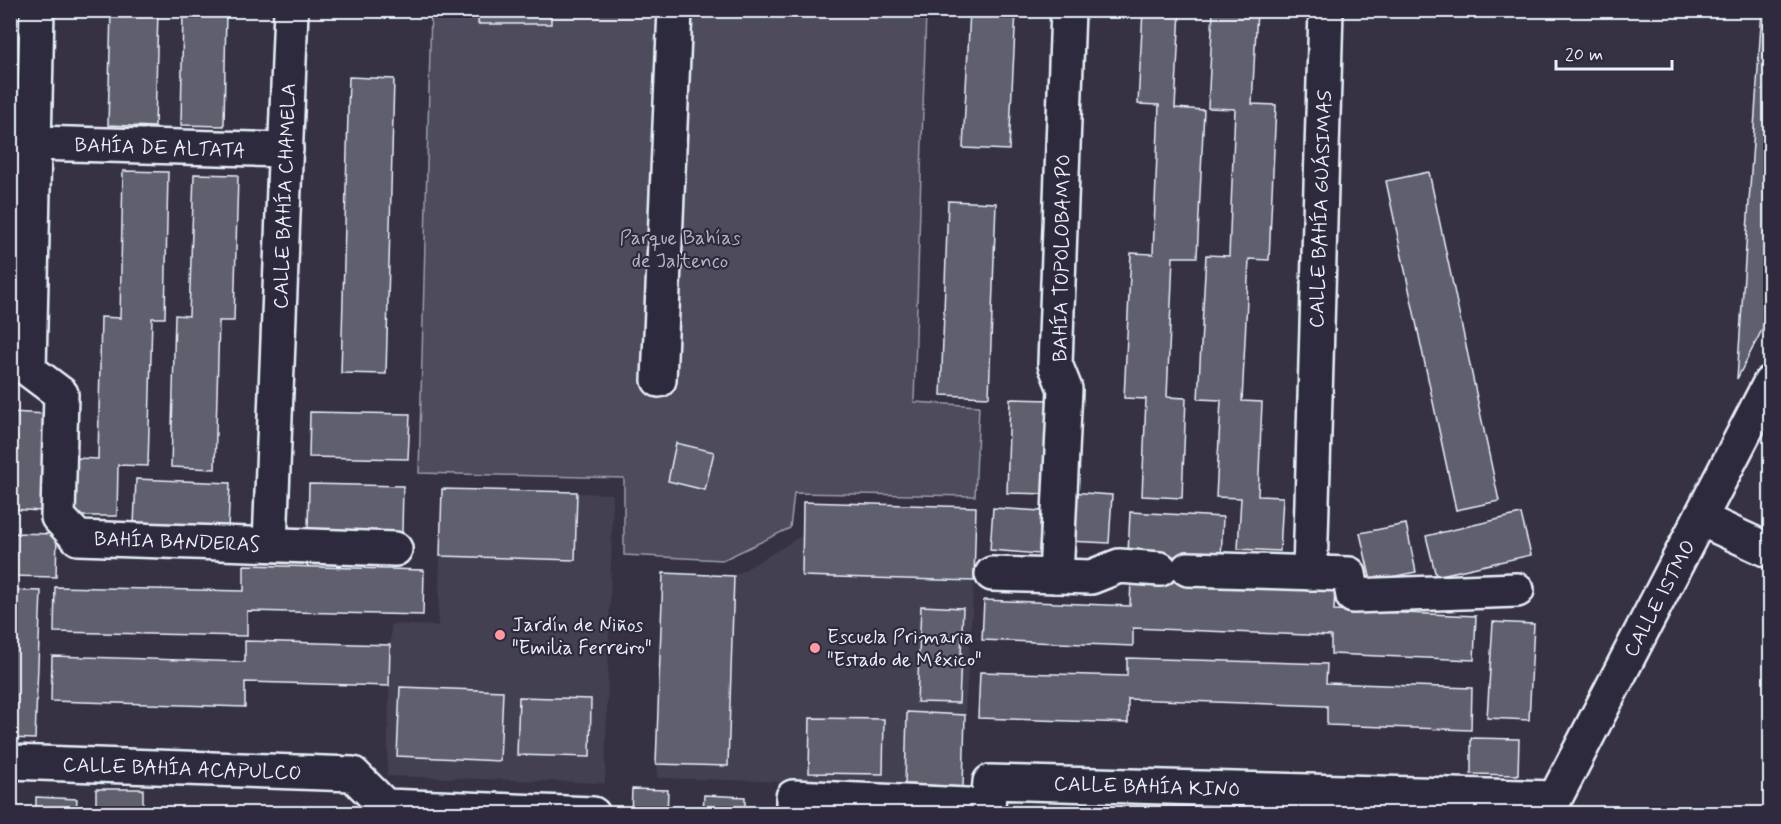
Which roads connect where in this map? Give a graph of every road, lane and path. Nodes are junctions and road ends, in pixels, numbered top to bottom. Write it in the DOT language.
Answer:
graph roads {
  1 [pos="37,10"];
  2 [pos="291,10"];
  3 [pos="675,10"];
  4 [pos="1068,10"];
  5 [pos="1326,10"];
  6 [pos="34,143"];
  7 [pos="285,150"];
  8 [pos="658,380"];
  9 [pos="1770,383"];
  10 [pos="1701,519"];
  11 [pos="270,544"];
  12 [pos="395,549"];
  13 [pos="1770,551"];
  14 [pos="1310,573"];
  15 [pos="992,574"];
  16 [pos="1056,576"];
  17 [pos="1517,590"];
  18 [pos="10,762"];
  19 [pos="1551,806"];
  20 [pos="593,813"];
  21 [pos="793,813"];
  1 -- 6 [label="street"];
  2 -- 7 [label="street, CALLE BAHÍA CHAMELA"];
  3 -- 8 [label="street"];
  4 -- 16 [label="street, BAHÍA TOPOLOBAMPO"];
  5 -- 14 [label="street, CALLE BAHÍA GUÁSIMAS"];
  6 -- 7 [label="street, BAHÍA DE ALTATA"];
  6 -- 11 [label="street, BAHÍA BANDERAS"];
  7 -- 11 [label="street, CALLE BAHÍA CHAMELA"];
  9 -- 10 [label="street, CALLE ISTMO"];
  10 -- 13 [label="street"];
  10 -- 19 [label="street, CALLE ISTMO"];
  11 -- 12 [label="street, BAHÍA BANDERAS"];
  14 -- 16 [label="street"];
  14 -- 17 [label="street"];
  15 -- 16 [label="street"];
  18 -- 20 [label="street, CALLE BAHÍA ACAPULCO"];
  19 -- 21 [label="street, CALLE BAHÍA KINO"];
}
